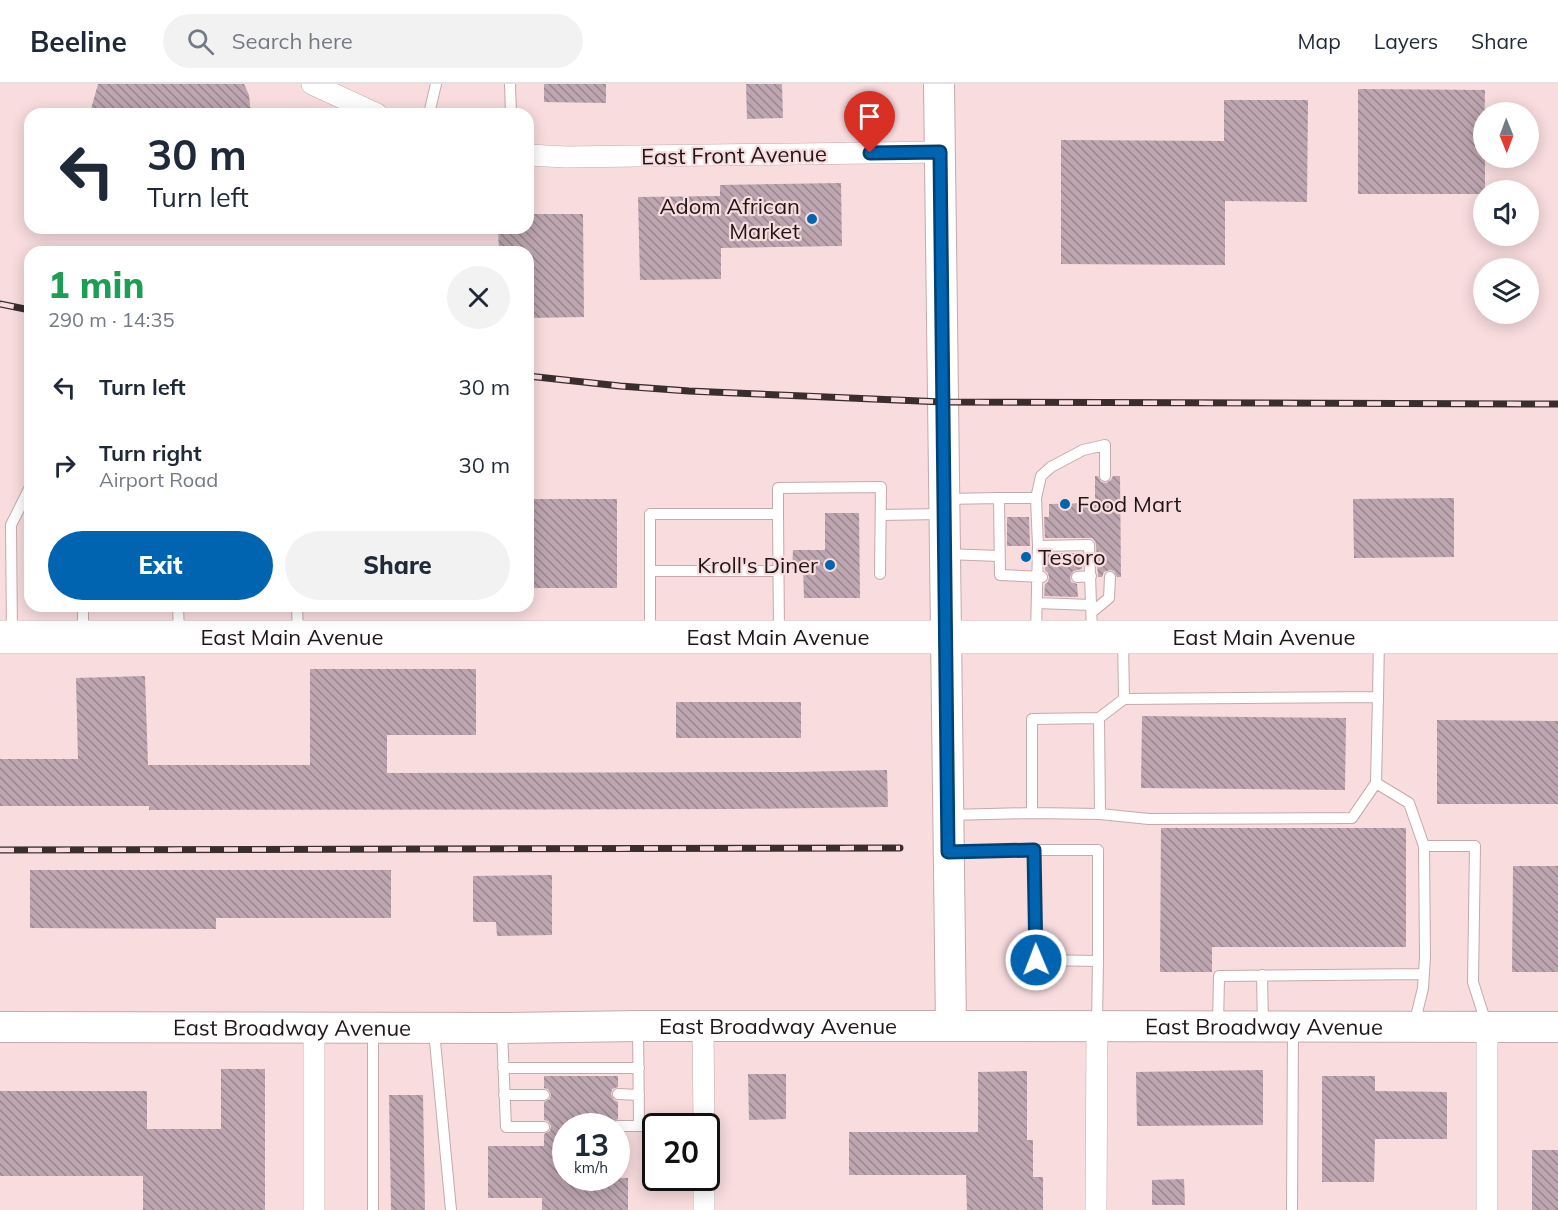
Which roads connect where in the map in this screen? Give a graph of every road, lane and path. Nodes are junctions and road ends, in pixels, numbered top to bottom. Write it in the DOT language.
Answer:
graph roads {
  1 [pos="312,84"];
  2 [pos="436,84"];
  3 [pos="510,84"];
  4 [pos="939,84"];
  5 [pos="364,108"];
  6 [pos="430,108"];
  7 [pos="511,108"];
  8 [pos="940,152"];
  9 [pos="534,154"];
  10 [pos="1105,476"];
  11 [pos="999,498"];
  12 [pos="1036,498"];
  13 [pos="24,499"];
  14 [pos="945,506"];
  15 [pos="778,513"];
  16 [pos="881,515"];
  17 [pos="1038,546"];
  18 [pos="946,554"];
  19 [pos="999,556"];
  20 [pos="650,571"];
  21 [pos="778,571"];
  22 [pos="880,574"];
  23 [pos="1091,576"];
  24 [pos="1040,577"];
  25 [pos="1077,577"];
  26 [pos="1110,577"];
  27 [pos="1037,603"];
  28 [pos="83,621"];
  29 [pos="297,621"];
  30 [pos="179,622"];
  31 [pos="1100,623"];
  32 [pos="6,637"];
  33 [pos="650,637"];
  34 [pos="779,637"];
  35 [pos="947,637"];
  36 [pos="1036,637"];
  37 [pos="1379,637"];
  38 [pos="1558,637"];
  39 [pos="1378,697"];
  40 [pos="1124,699"];
  41 [pos="1099,718"];
  42 [pos="1376,783"];
  43 [pos="1032,813"];
  44 [pos="1100,814"];
  45 [pos="948,815"];
  46 [pos="1424,846"];
  47 [pos="1034,850"];
  48 [pos="948,852"];
  49 [pos="1098,961"];
  50 [pos="1424,974"];
  51 [pos="1262,975"];
  52 [pos="638,1026"];
  53 [pos="703,1026"];
  54 [pos="951,1026"];
  55 [pos="1097,1026"];
  56 [pos="1218,1026"];
  57 [pos="0,1027"];
  58 [pos="1263,1027"];
  59 [pos="1293,1027"];
  60 [pos="1414,1027"];
  61 [pos="1487,1027"];
  62 [pos="1558,1027"];
  63 [pos="314,1028"];
  64 [pos="373,1028"];
  65 [pos="434,1028"];
  66 [pos="502,1028"];
  67 [pos="503,1068"];
  68 [pos="639,1068"];
  69 [pos="618,1094"];
  70 [pos="504,1095"];
  71 [pos="544,1095"];
  72 [pos="639,1095"];
  73 [pos="704,1113"];
  74 [pos="630,1125"];
  75 [pos="639,1125"];
  76 [pos="642,1125"];
  77 [pos="544,1127"];
  78 [pos="704,1191"];
  79 [pos="451,1209"];
  80 [pos="314,1210"];
  81 [pos="373,1210"];
  82 [pos="704,1210"];
  83 [pos="1096,1210"];
  84 [pos="1292,1210"];
  85 [pos="1487,1210"];
  1 -- 5 [label="street"];
  2 -- 6 [label="lane"];
  3 -- 7 [label="lane"];
  4 -- 8 [label="street"];
  8 -- 9 [label="street, East Front Avenue"];
  8 -- 14 [label="street"];
  10 -- 12 [label="lane"];
  11 -- 12 [label="lane"];
  11 -- 14 [label="lane"];
  11 -- 19 [label="lane"];
  12 -- 17 [label="lane"];
  13 -- 32 [label="lane"];
  14 -- 16 [label="lane"];
  14 -- 18 [label="street"];
  15 -- 16 [label="lane"];
  15 -- 20 [label="lane"];
  15 -- 21 [label="lane"];
  16 -- 22 [label="lane"];
  17 -- 23 [label="lane"];
  17 -- 24 [label="lane"];
  18 -- 19 [label="lane"];
  18 -- 35 [label="street"];
  19 -- 24 [label="lane"];
  20 -- 21 [label="lane"];
  20 -- 33 [label="lane"];
  21 -- 34 [label="lane"];
  23 -- 25 [label="lane"];
  23 -- 31 [label="lane"];
  24 -- 27 [label="lane"];
  26 -- 31 [label="lane"];
  27 -- 31 [label="lane"];
  27 -- 36 [label="lane"];
  28 -- 30 [label="main road, East Main Avenue"];
  28 -- 32 [label="main road, East Main Avenue"];
  29 -- 30 [label="main road, East Main Avenue"];
  29 -- 33 [label="main road, East Main Avenue"];
  31 -- 36 [label="main road, East Main Avenue"];
  31 -- 37 [label="main road, East Main Avenue"];
  31 -- 40 [label="lane"];
  33 -- 34 [label="main road, East Main Avenue"];
  34 -- 35 [label="main road, East Main Avenue"];
  35 -- 36 [label="main road, East Main Avenue"];
  35 -- 45 [label="street"];
  37 -- 38 [label="main road, East Main Avenue"];
  37 -- 39 [label="lane"];
  39 -- 40 [label="lane"];
  39 -- 42 [label="lane"];
  40 -- 41 [label="lane"];
  41 -- 43 [label="lane"];
  41 -- 44 [label="lane"];
  42 -- 44 [label="lane"];
  42 -- 46 [label="lane"];
  43 -- 44 [label="lane"];
  43 -- 45 [label="lane"];
  45 -- 48 [label="street"];
  46 -- 50 [label="lane"];
  46 -- 61 [label="lane"];
  47 -- 48 [label="lane"];
  47 -- 49 [label="lane"];
  47 -- 49 [label="lane"];
  48 -- 54 [label="street"];
  49 -- 55 [label="lane"];
  50 -- 51 [label="lane"];
  50 -- 60 [label="lane"];
  51 -- 56 [label="lane"];
  51 -- 58 [label="lane"];
  52 -- 53 [label="street, East Broadway Avenue"];
  52 -- 66 [label="street, East Broadway Avenue"];
  52 -- 68 [label="lane"];
  53 -- 54 [label="street, East Broadway Avenue"];
  53 -- 73 [label="street"];
  54 -- 55 [label="street, East Broadway Avenue"];
  55 -- 56 [label="street, East Broadway Avenue"];
  55 -- 83 [label="street"];
  56 -- 58 [label="street, East Broadway Avenue"];
  57 -- 63 [label="street, East Broadway Avenue"];
  58 -- 59 [label="street, East Broadway Avenue"];
  59 -- 60 [label="street, East Broadway Avenue"];
  59 -- 84 [label="lane"];
  60 -- 61 [label="street, East Broadway Avenue"];
  61 -- 62 [label="street, East Broadway Avenue"];
  61 -- 85 [label="street"];
  63 -- 64 [label="street, East Broadway Avenue"];
  63 -- 80 [label="street"];
  64 -- 65 [label="street, East Broadway Avenue"];
  64 -- 81 [label="lane"];
  65 -- 66 [label="street, East Broadway Avenue"];
  65 -- 79 [label="lane"];
  66 -- 67 [label="lane"];
  67 -- 68 [label="lane"];
  67 -- 70 [label="lane"];
  68 -- 72 [label="lane"];
  69 -- 72 [label="lane"];
  70 -- 71 [label="lane"];
  70 -- 77 [label="lane"];
  72 -- 75 [label="lane"];
  74 -- 75 [label="lane"];
  75 -- 76 [label="lane"];
  78 -- 82 [label="street"];
}
